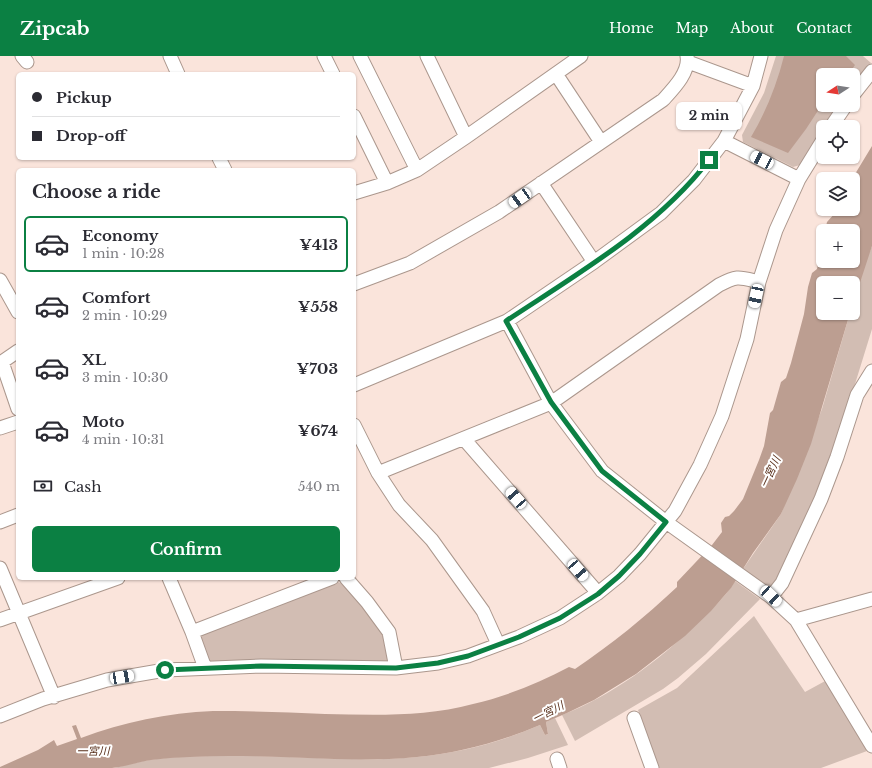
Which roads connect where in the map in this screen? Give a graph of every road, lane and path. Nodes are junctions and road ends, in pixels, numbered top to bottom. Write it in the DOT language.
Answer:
graph roads {
  1 [pos="170,56"];
  2 [pos="324,56"];
  3 [pos="360,56"];
  4 [pos="427,56"];
  5 [pos="580,56"];
  6 [pos="761,56"];
  7 [pos="687,59"];
  8 [pos="872,71"];
  9 [pos="177,72"];
  10 [pos="332,72"];
  11 [pos="556,74"];
  12 [pos="753,86"];
  13 [pos="860,86"];
  14 [pos="356,120"];
  15 [pos="466,137"];
  16 [pos="724,141"];
  17 [pos="601,142"];
  18 [pos="816,151"];
  19 [pos="417,170"];
  20 [pos="799,179"];
  21 [pos="387,183"];
  22 [pos="541,183"];
  23 [pos="356,192"];
  24 [pos="594,262"];
  25 [pos="759,282"];
  26 [pos="356,283"];
  27 [pos="1,286"];
  28 [pos="16,309"];
  29 [pos="506,321"];
  30 [pos="16,352"];
  31 [pos="872,371"];
  32 [pos="356,384"];
  33 [pos="551,402"];
  34 [pos="16,403"];
  35 [pos="16,423"];
  36 [pos="0,428"];
  37 [pos="356,429"];
  38 [pos="464,438"];
  39 [pos="378,473"];
  40 [pos="16,516"];
  41 [pos="0,522"];
  42 [pos="666,522"];
  43 [pos="0,568"];
  44 [pos="112,580"];
  45 [pos="170,580"];
  46 [pos="327,580"];
  47 [pos="348,580"];
  48 [pos="598,594"];
  49 [pos="771,596"];
  50 [pos="872,599"];
  51 [pos="19,614"];
  52 [pos="0,620"];
  53 [pos="796,620"];
  54 [pos="192,632"];
  55 [pos="498,644"];
  56 [pos="205,668"];
  57 [pos="396,668"];
  58 [pos="54,697"];
  59 [pos="0,716"];
  60 [pos="634,718"];
  61 [pos="872,746"];
  62 [pos="652,768"];
  1 -- 9 [label="street"];
  2 -- 10 [label="street"];
  3 -- 19 [label="street"];
  4 -- 15 [label="street"];
  5 -- 11 [label="street"];
  6 -- 12 [label="street"];
  7 -- 12 [label="street"];
  7 -- 17 [label="street"];
  8 -- 13 [label="street"];
  11 -- 15 [label="street"];
  11 -- 17 [label="street"];
  12 -- 16 [label="street"];
  14 -- 21 [label="street"];
  15 -- 19 [label="street"];
  16 -- 20 [label="street"];
  16 -- 24 [label="street"];
  17 -- 22 [label="street"];
  18 -- 20 [label="street"];
  19 -- 21 [label="street"];
  20 -- 25 [label="street"];
  21 -- 23 [label="street"];
  22 -- 24 [label="street"];
  22 -- 26 [label="street"];
  24 -- 29 [label="street"];
  25 -- 33 [label="street"];
  25 -- 42 [label="street"];
  27 -- 28 [label="street"];
  29 -- 32 [label="street"];
  29 -- 33 [label="street"];
  30 -- 34 [label="street"];
  31 -- 49 [label="street"];
  33 -- 38 [label="street"];
  33 -- 42 [label="street"];
  35 -- 36 [label="street"];
  37 -- 39 [label="street"];
  38 -- 39 [label="street"];
  38 -- 48 [label="street"];
  39 -- 55 [label="street"];
  40 -- 41 [label="street"];
  42 -- 48 [label="street"];
  42 -- 49 [label="street"];
  43 -- 51 [label="street"];
  44 -- 51 [label="street"];
  45 -- 54 [label="street"];
  46 -- 54 [label="street"];
  47 -- 57 [label="street"];
  48 -- 55 [label="street"];
  49 -- 53 [label="street"];
  50 -- 53 [label="street"];
  51 -- 52 [label="street"];
  51 -- 58 [label="street"];
  53 -- 61 [label="street"];
  54 -- 56 [label="street"];
  55 -- 57 [label="street"];
  56 -- 57 [label="street"];
  56 -- 58 [label="street"];
  58 -- 59 [label="street"];
  60 -- 62 [label="street"];
}
